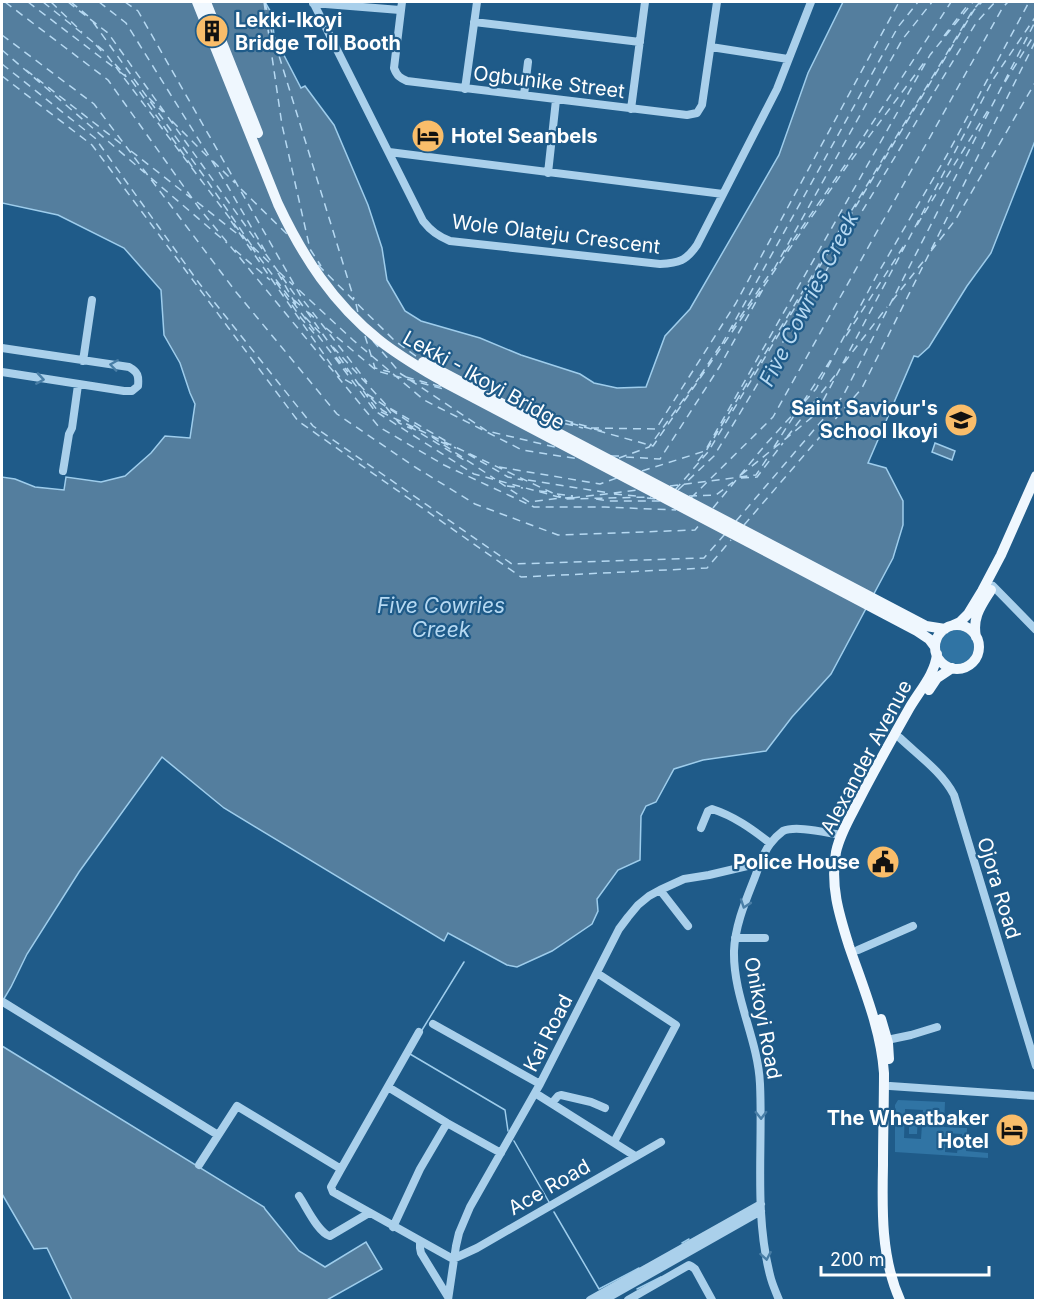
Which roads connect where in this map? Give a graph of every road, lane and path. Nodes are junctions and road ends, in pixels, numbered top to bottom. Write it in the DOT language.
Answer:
graph roads {
  1 [pos="197,2"];
  2 [pos="206,2"];
  3 [pos="313,2"];
  4 [pos="477,2"];
  5 [pos="645,2"];
  6 [pos="717,2"];
  7 [pos="812,2"];
  8 [pos="401,6"];
  9 [pos="474,22"];
  10 [pos="640,42"];
  11 [pos="711,47"];
  12 [pos="788,59"];
  13 [pos="528,62"];
  14 [pos="465,89"];
  15 [pos="524,95"];
  16 [pos="556,100"];
  17 [pos="631,109"];
  18 [pos="389,152"];
  19 [pos="548,173"];
  20 [pos="723,194"];
  21 [pos="92,300"];
  22 [pos="2,348"];
  23 [pos="83,361"];
  24 [pos="2,372"];
  25 [pos="78,385"];
  26 [pos="63,471"];
  27 [pos="1035,476"];
  28 [pos="1035,493"];
  29 [pos="993,586"];
  30 [pos="919,627"];
  31 [pos="948,627"];
  32 [pos="1035,630"];
  33 [pos="976,637"];
  34 [pos="936,651"];
  35 [pos="952,668"];
  36 [pos="900,738"];
  37 [pos="701,828"];
  38 [pos="842,835"];
  39 [pos="770,843"];
  40 [pos="760,864"];
  41 [pos="660,890"];
  42 [pos="688,926"];
  43 [pos="913,926"];
  44 [pos="765,938"];
  45 [pos="735,939"];
  46 [pos="858,950"];
  47 [pos="597,973"];
  48 [pos="3,1002"];
  49 [pos="434,1024"];
  50 [pos="937,1027"];
  51 [pos="419,1032"];
  52 [pos="887,1040"];
  53 [pos="1035,1066"];
  54 [pos="540,1084"];
  55 [pos="890,1086"];
  56 [pos="388,1087"];
  57 [pos="536,1093"];
  58 [pos="1035,1096"];
  59 [pos="552,1103"];
  60 [pos="605,1108"];
  61 [pos="447,1123"];
  62 [pos="218,1135"];
  63 [pos="614,1142"];
  64 [pos="661,1142"];
  65 [pos="501,1153"];
  66 [pos="635,1156"];
  67 [pos="199,1165"];
  68 [pos="341,1169"];
  69 [pos="299,1196"];
  70 [pos="761,1208"];
  71 [pos="369,1213"];
  72 [pos="393,1227"];
  73 [pos="420,1241"];
  74 [pos="453,1259"];
  75 [pos="448,1299"];
  76 [pos="590,1300"];
  77 [pos="607,1300"];
  78 [pos="628,1300"];
  79 [pos="711,1300"];
  80 [pos="779,1300"];
  81 [pos="900,1300"];
  82 [pos="907,1300"];
  1 -- 30 [label="main road, Lekki - Ikoyi Bridge"];
  2 -- 30 [label="main road, Lekki - Ikoyi Bridge"];
  3 -- 8 [label="street"];
  3 -- 18 [label="street, Wole Olateju Crescent"];
  4 -- 9 [label="street"];
  5 -- 10 [label="street"];
  6 -- 11 [label="street"];
  7 -- 12 [label="street, Wole Olateju Crescent"];
  8 -- 14 [label="street, Ogbunike Street"];
  9 -- 10 [label="street"];
  9 -- 14 [label="street"];
  10 -- 17 [label="street"];
  11 -- 12 [label="street"];
  11 -- 17 [label="street, Ogbunike Street"];
  12 -- 20 [label="street, Wole Olateju Crescent"];
  13 -- 15 [label="street"];
  14 -- 15 [label="street, Ogbunike Street"];
  15 -- 16 [label="street, Ogbunike Street"];
  16 -- 17 [label="street, Ogbunike Street"];
  16 -- 19 [label="street"];
  18 -- 19 [label="street"];
  18 -- 20 [label="street, Wole Olateju Crescent"];
  19 -- 20 [label="street"];
  21 -- 23 [label="street"];
  22 -- 23 [label="street"];
  25 -- 23 [label="street, one-way"];
  24 -- 25 [label="street, one-way"];
  25 -- 26 [label="street"];
  27 -- 31 [label="main road"];
  28 -- 29 [label="main road"];
  29 -- 32 [label="street"];
  29 -- 33 [label="main road"];
  30 -- 31 [label="main road"];
  30 -- 34 [label="main road"];
  31 -- 33 [label="main road"];
  31 -- 34 [label="main road"];
  33 -- 35 [label="main road"];
  34 -- 35 [label="main road"];
  34 -- 38 [label="main road, Alexander Avenue"];
  35 -- 36 [label="main road, Alexander Avenue"];
  36 -- 46 [label="main road, Alexander Avenue"];
  36 -- 53 [label="street, Ojora Road"];
  37 -- 39 [label="street"];
  38 -- 39 [label="street"];
  38 -- 81 [label="main road, Alexander Avenue"];
  39 -- 40 [label="street, Onikoyi Road"];
  40 -- 41 [label="street, Kai Road"];
  40 -- 45 [label="street, Onikoyi Road, one-way"];
  41 -- 42 [label="street"];
  41 -- 47 [label="street, Kai Road"];
  43 -- 46 [label="street"];
  44 -- 45 [label="street"];
  45 -- 70 [label="street, Onikoyi Road, one-way"];
  46 -- 52 [label="main road, Alexander Avenue"];
  47 -- 54 [label="street, Kai Road"];
  47 -- 63 [label="street"];
  48 -- 62 [label="street"];
  49 -- 54 [label="street"];
  50 -- 52 [label="street"];
  51 -- 56 [label="street"];
  52 -- 55 [label="main road, Alexander Avenue"];
  54 -- 57 [label="street, Kai Road"];
  55 -- 58 [label="street"];
  55 -- 82 [label="main road, Alexander Avenue"];
  56 -- 61 [label="street"];
  56 -- 68 [label="street"];
  57 -- 59 [label="street"];
  57 -- 65 [label="street, Kai Road"];
  59 -- 60 [label="street"];
  59 -- 63 [label="street"];
  61 -- 65 [label="street"];
  61 -- 72 [label="street"];
  62 -- 67 [label="street"];
  62 -- 68 [label="street"];
  63 -- 66 [label="street"];
  64 -- 66 [label="street, Ace Road"];
  65 -- 74 [label="street, Kai Road"];
  66 -- 74 [label="street, Ace Road"];
  68 -- 71 [label="street"];
  69 -- 71 [label="street"];
  70 -- 76 [label="street"];
  70 -- 77 [label="street"];
  70 -- 80 [label="street, Onikoyi Road, one-way"];
  71 -- 72 [label="street"];
  72 -- 73 [label="street"];
  73 -- 74 [label="street"];
  73 -- 75 [label="street"];
  74 -- 75 [label="street, Kai Road"];
  78 -- 79 [label="street"];
}
